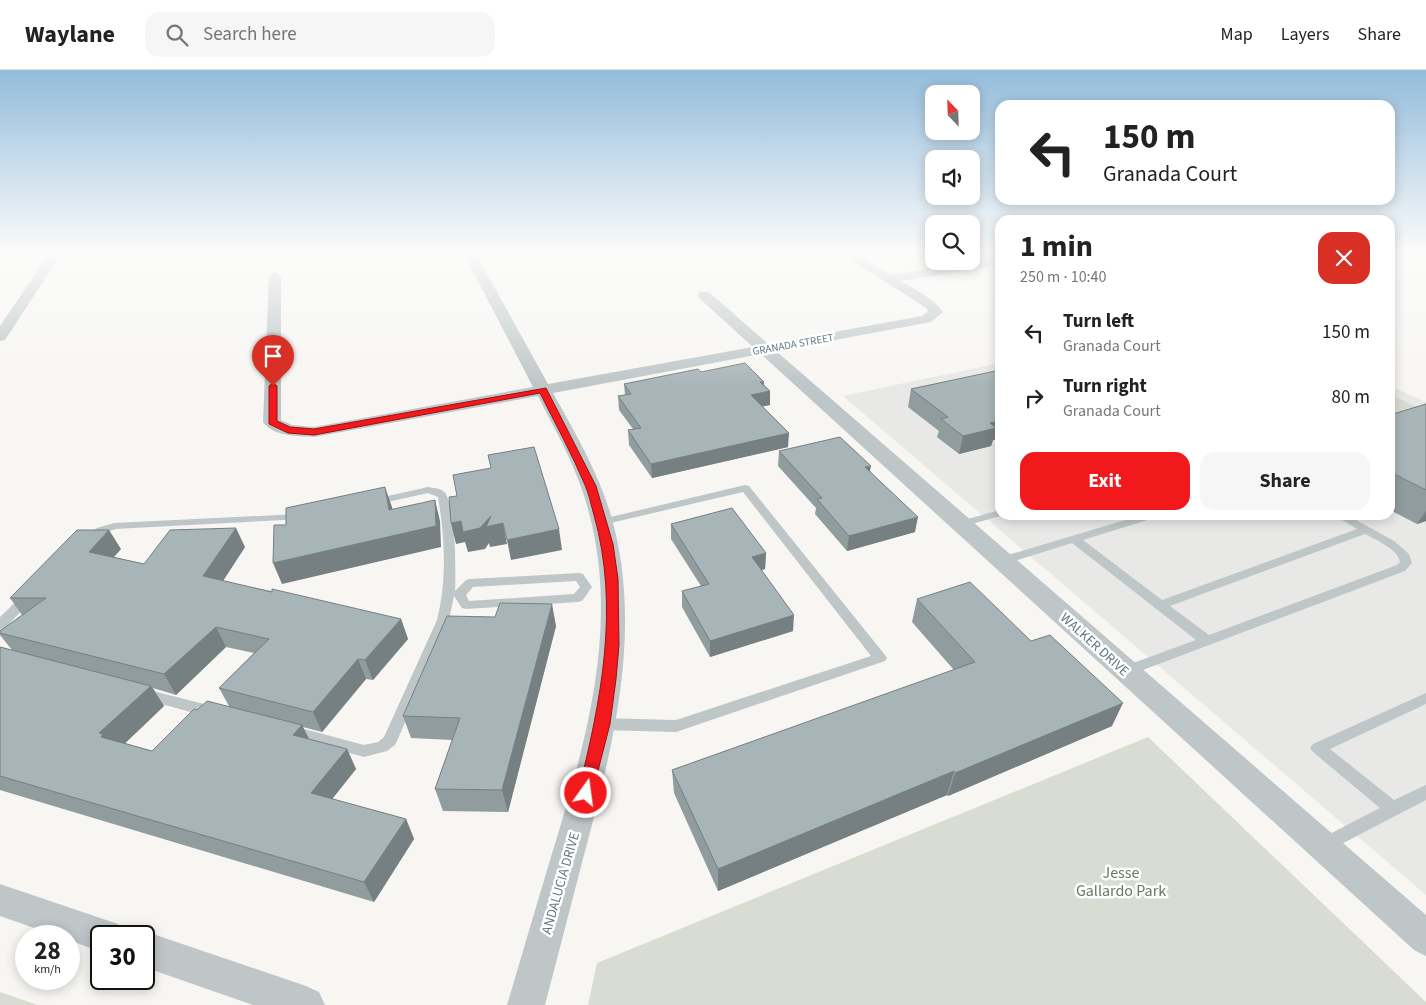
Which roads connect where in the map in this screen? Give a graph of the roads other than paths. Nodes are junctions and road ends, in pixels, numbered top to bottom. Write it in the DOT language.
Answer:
graph roads {
  1 [pos="26,298"];
  2 [pos="275,298"];
  3 [pos="495,298"];
  4 [pos="707,298"];
  5 [pos="920,298"];
  6 [pos="0,337"];
  7 [pos="764,349"];
  8 [pos="543,390"];
  9 [pos="363,504"];
  10 [pos="315,514"];
  11 [pos="995,515"];
  12 [pos="1137,520"];
  13 [pos="1348,520"];
  14 [pos="602,522"];
  15 [pos="961,524"];
  16 [pos="1366,530"];
  17 [pos="1074,539"];
  18 [pos="81,545"];
  19 [pos="1002,561"];
  20 [pos="599,586"];
  21 [pos="34,592"];
  22 [pos="454,594"];
  23 [pos="1160,605"];
  24 [pos="0,625"];
  25 [pos="1207,641"];
  26 [pos="1127,672"];
  27 [pos="127,690"];
  28 [pos="1426,698"];
  29 [pos="222,714"];
  30 [pos="602,724"];
  31 [pos="279,729"];
  32 [pos="1426,792"];
  33 [pos="1393,809"];
  34 [pos="1322,846"];
  35 [pos="0,900"];
  36 [pos="90,931"];
  37 [pos="1426,938"];
  38 [pos="155,953"];
  39 [pos="306,1005"];
  40 [pos="526,1005"];
  1 -- 6 [label="street"];
  2 -- 8 [label="street, GRANADA STREET"];
  3 -- 8 [label="street, ANDALUCIA DRIVE"];
  4 -- 7 [label="street, WALKER DRIVE"];
  5 -- 7 [label="street, GRANADA STREET"];
  7 -- 8 [label="street, GRANADA STREET"];
  7 -- 15 [label="street, WALKER DRIVE"];
  8 -- 14 [label="street, ANDALUCIA DRIVE"];
  9 -- 22 [label="lane"];
  10 -- 18 [label="lane"];
  11 -- 15 [label="lane"];
  12 -- 17 [label="lane"];
  13 -- 16 [label="lane"];
  14 -- 20 [label="street, ANDALUCIA DRIVE"];
  14 -- 30 [label="lane"];
  15 -- 19 [label="street, WALKER DRIVE"];
  16 -- 23 [label="lane"];
  16 -- 25 [label="lane"];
  17 -- 19 [label="lane"];
  17 -- 23 [label="lane"];
  19 -- 26 [label="street, WALKER DRIVE"];
  20 -- 22 [label="lane"];
  20 -- 22 [label="lane"];
  20 -- 30 [label="street, ANDALUCIA DRIVE"];
  21 -- 24 [label="lane"];
  22 -- 31 [label="lane"];
  23 -- 25 [label="lane"];
  25 -- 26 [label="lane"];
  26 -- 34 [label="street, WALKER DRIVE"];
  27 -- 29 [label="lane"];
  28 -- 33 [label="lane"];
  30 -- 40 [label="street, ANDALUCIA DRIVE"];
  32 -- 33 [label="lane"];
  33 -- 34 [label="lane"];
  34 -- 37 [label="street, WALKER DRIVE"];
  35 -- 36 [label="street"];
  38 -- 39 [label="street"];
}
